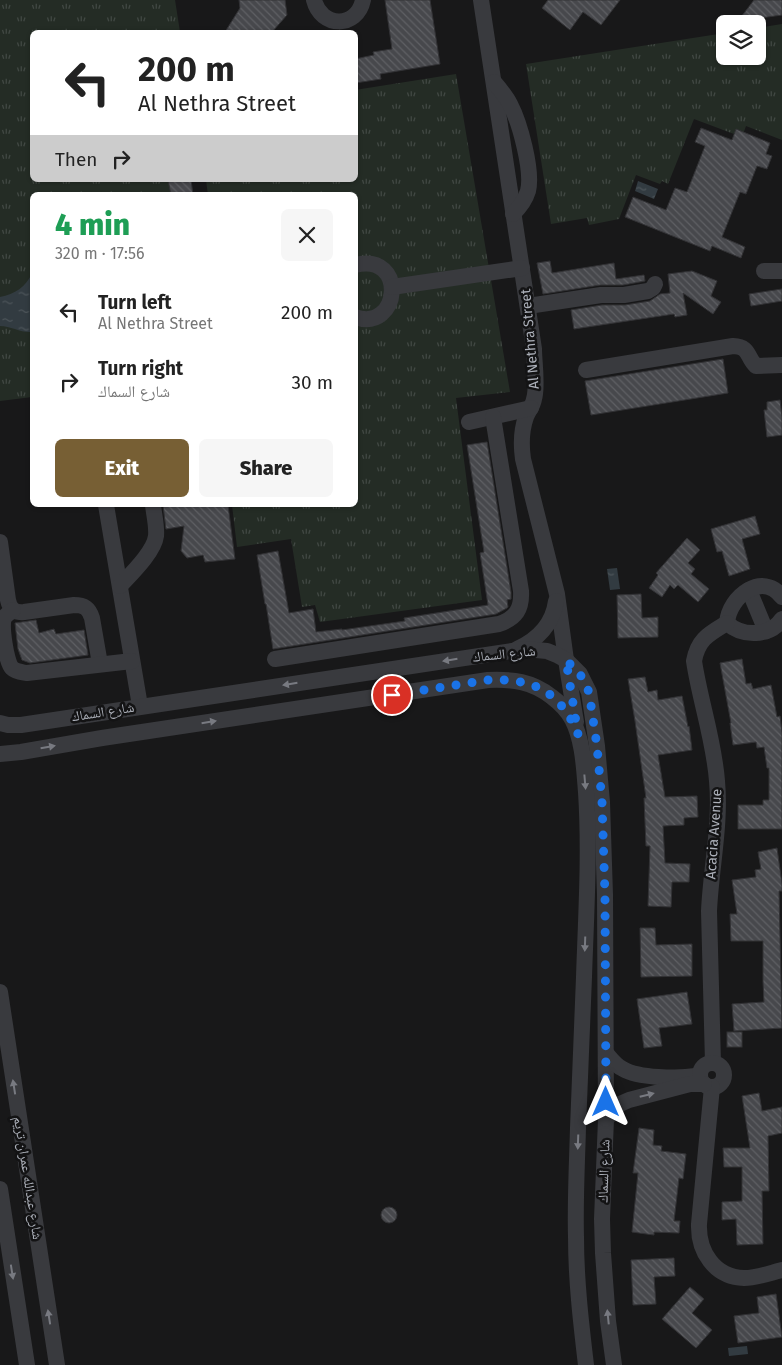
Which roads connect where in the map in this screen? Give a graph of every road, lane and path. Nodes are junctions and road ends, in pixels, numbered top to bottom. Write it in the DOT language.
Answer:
graph roads {
  1 [pos="314,0"];
  2 [pos="364,0"];
  3 [pos="481,0"];
  4 [pos="493,81"];
  5 [pos="513,214"];
  6 [pos="358,265"];
  7 [pos="522,268"];
  8 [pos="764,271"];
  9 [pos="782,271"];
  10 [pos="655,284"];
  11 [pos="392,287"];
  12 [pos="528,306"];
  13 [pos="358,317"];
  14 [pos="782,365"];
  15 [pos="586,370"];
  16 [pos="531,408"];
  17 [pos="493,416"];
  18 [pos="469,422"];
  19 [pos="106,507"];
  20 [pos="153,507"];
  21 [pos="0,547"];
  22 [pos="120,586"];
  23 [pos="749,590"];
  24 [pos="557,594"];
  25 [pos="782,598"];
  26 [pos="13,610"];
  27 [pos="782,620"];
  28 [pos="727,623"];
  29 [pos="766,631"];
  30 [pos="515,650"];
  31 [pos="275,659"];
  32 [pos="566,660"];
  33 [pos="132,661"];
  34 [pos="100,664"];
  35 [pos="140,706"];
  36 [pos="0,722"];
  37 [pos="578,734"];
  38 [pos="21,752"];
  39 [pos="0,754"];
  40 [pos="0,762"];
  41 [pos="0,992"];
  42 [pos="606,1053"];
  43 [pos="706,1082"];
  44 [pos="606,1119"];
  45 [pos="0,1189"];
  46 [pos="782,1270"];
  47 [pos="25,1363"];
  48 [pos="56,1365"];
  49 [pos="586,1365"];
  50 [pos="614,1365"];
  1 -- 2 [label="street"];
  3 -- 4 [label="street, Al Nethra Street"];
  4 -- 5 [label="street, Al Nethra Street"];
  4 -- 5 [label="street"];
  5 -- 7 [label="street, Al Nethra Street"];
  6 -- 11 [label="street"];
  7 -- 11 [label="street"];
  7 -- 12 [label="street, Al Nethra Street"];
  8 -- 9 [label="street"];
  10 -- 12 [label="street"];
  11 -- 13 [label="street"];
  12 -- 16 [label="street, Al Nethra Street"];
  14 -- 15 [label="street"];
  16 -- 17 [label="street"];
  16 -- 24 [label="street, Al Nethra Street"];
  17 -- 18 [label="street"];
  17 -- 31 [label="street"];
  19 -- 22 [label="street"];
  20 -- 22 [label="street"];
  21 -- 26 [label="street"];
  22 -- 33 [label="street"];
  23 -- 25 [label="street"];
  23 -- 28 [label="street"];
  23 -- 29 [label="street"];
  24 -- 30 [label="street"];
  24 -- 32 [label="street, Al Nethra Street"];
  26 -- 34 [label="street"];
  26 -- 34 [label="street"];
  27 -- 29 [label="street"];
  28 -- 29 [label="street"];
  28 -- 43 [label="street, Acacia Avenue"];
  30 -- 32 [label="street, شارع السماك"];
  30 -- 35 [label="street, شارع السماك, one-way"];
  32 -- 37 [label="street, Al Nethra Street"];
  32 -- 42 [label="street, شارع السماك"];
  33 -- 34 [label="street"];
  33 -- 35 [label="street"];
  35 -- 36 [label="street, شارع السماك"];
  38 -- 37 [label="street, شارع السماك, one-way"];
  37 -- 49 [label="street, شارع السماك, one-way"];
  38 -- 39 [label="street, شارع السماك"];
  38 -- 40 [label="street"];
  48 -- 41 [label="street, شارع عبدالله عمران تريم, one-way"];
  42 -- 43 [label="street"];
  42 -- 44 [label="street, شارع السماك"];
  44 -- 43 [label="street, one-way"];
  43 -- 46 [label="street"];
  50 -- 44 [label="street, شارع السماك, one-way"];
  45 -- 47 [label="street, one-way"];
}
